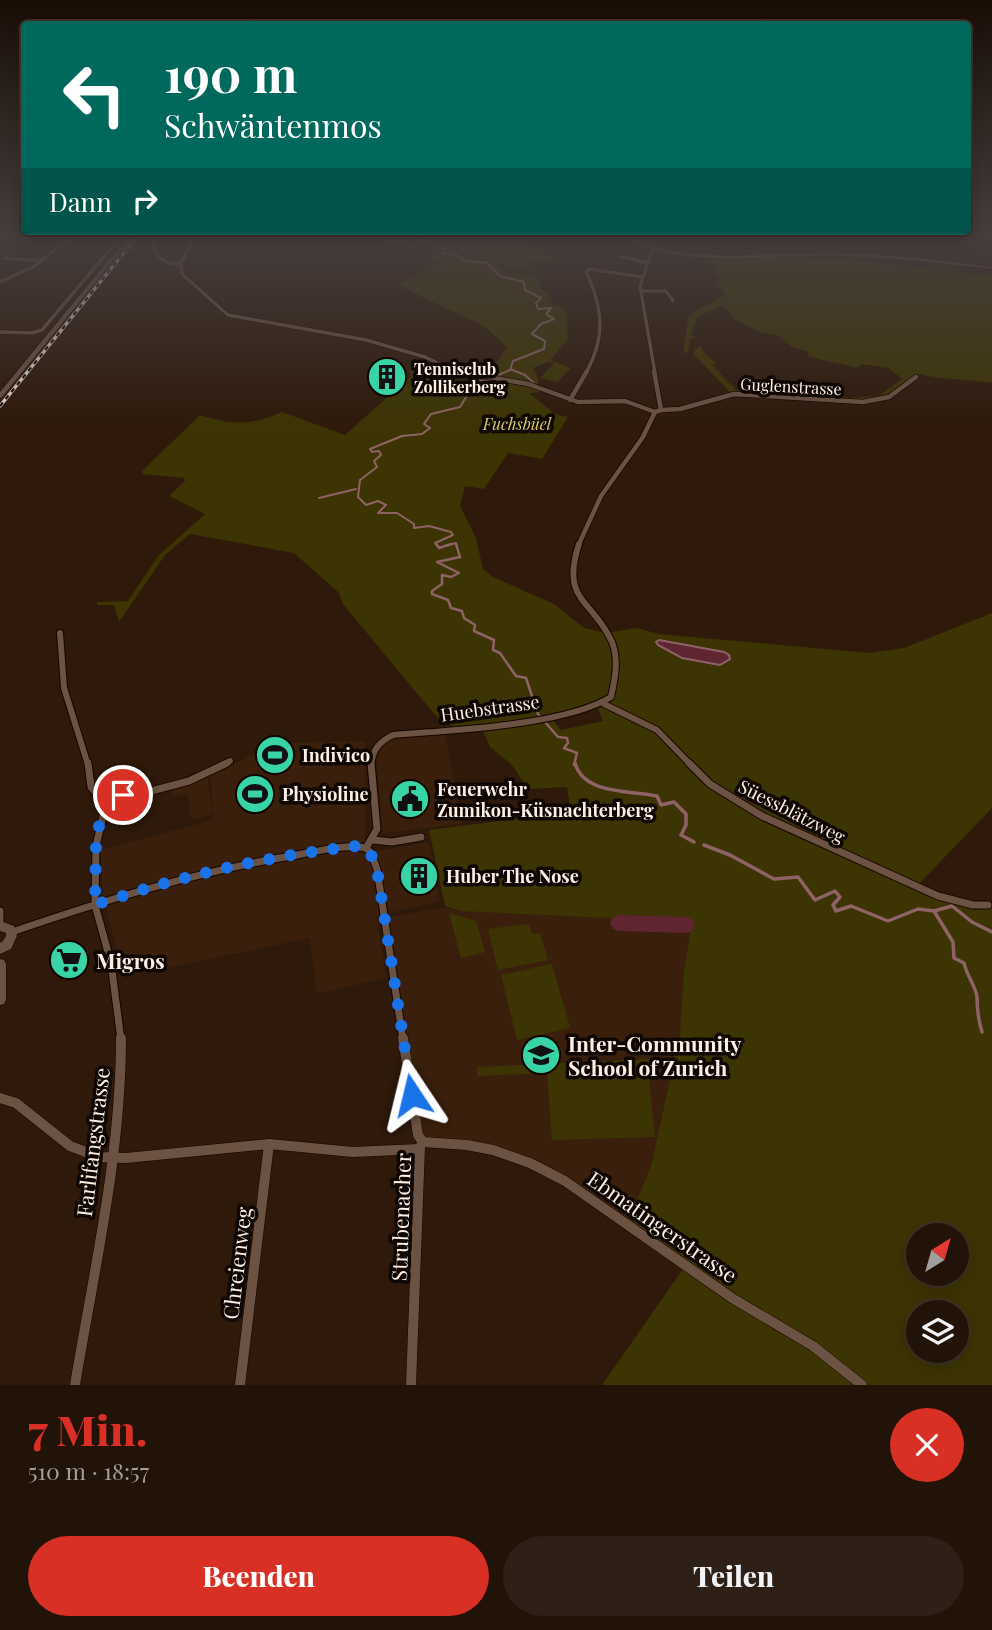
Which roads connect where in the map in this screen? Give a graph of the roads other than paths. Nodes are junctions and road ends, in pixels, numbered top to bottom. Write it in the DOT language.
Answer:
graph roads {
  1 [pos="69,299"];
  2 [pos="80,299"];
  3 [pos="207,299"];
  4 [pos="598,299"];
  5 [pos="641,299"];
  6 [pos="0,332"];
  7 [pos="916,377"];
  8 [pos="0,396"];
  9 [pos="570,400"];
  10 [pos="661,410"];
  11 [pos="655,412"];
  12 [pos="60,633"];
  13 [pos="604,704"];
  14 [pos="230,761"];
  15 [pos="106,803"];
  16 [pos="422,837"];
  17 [pos="373,840"];
  18 [pos="366,848"];
  19 [pos="95,905"];
  20 [pos="988,905"];
  21 [pos="0,911"];
  22 [pos="0,926"];
  23 [pos="12,932"];
  24 [pos="0,949"];
  25 [pos="0,964"];
  26 [pos="0,1000"];
  27 [pos="0,1098"];
  28 [pos="269,1144"];
  29 [pos="421,1145"];
  30 [pos="113,1158"];
  31 [pos="75,1385"];
  32 [pos="240,1385"];
  33 [pos="411,1385"];
  34 [pos="862,1385"];
  1 -- 6 [label="street"];
  2 -- 8 [label="main road"];
  3 -- 9 [label="street"];
  4 -- 9 [label="street"];
  5 -- 10 [label="street"];
  7 -- 10 [label="street, Guglenstrasse"];
  9 -- 11 [label="street"];
  10 -- 11 [label="street, Guglenstrasse"];
  11 -- 13 [label="street"];
  12 -- 15 [label="street"];
  13 -- 17 [label="street, Huebstrasse"];
  13 -- 20 [label="street, Süessblätzweg"];
  14 -- 15 [label="street"];
  15 -- 19 [label="street"];
  16 -- 17 [label="street"];
  17 -- 18 [label="street"];
  18 -- 19 [label="street"];
  18 -- 29 [label="street, Strubenacher"];
  19 -- 23 [label="street"];
  19 -- 30 [label="street, Farlifangstrasse"];
  21 -- 22 [label="street"];
  22 -- 23 [label="main road"];
  23 -- 24 [label="main road"];
  25 -- 26 [label="main road"];
  27 -- 30 [label="street, Ebmatingerstrasse"];
  28 -- 29 [label="street, Ebmatingerstrasse"];
  28 -- 30 [label="street, Ebmatingerstrasse"];
  28 -- 32 [label="street, Chreienweg"];
  29 -- 33 [label="street, Strubenacher"];
  29 -- 34 [label="street, Ebmatingerstrasse"];
  30 -- 31 [label="street, Farlifangstrasse"];
}
